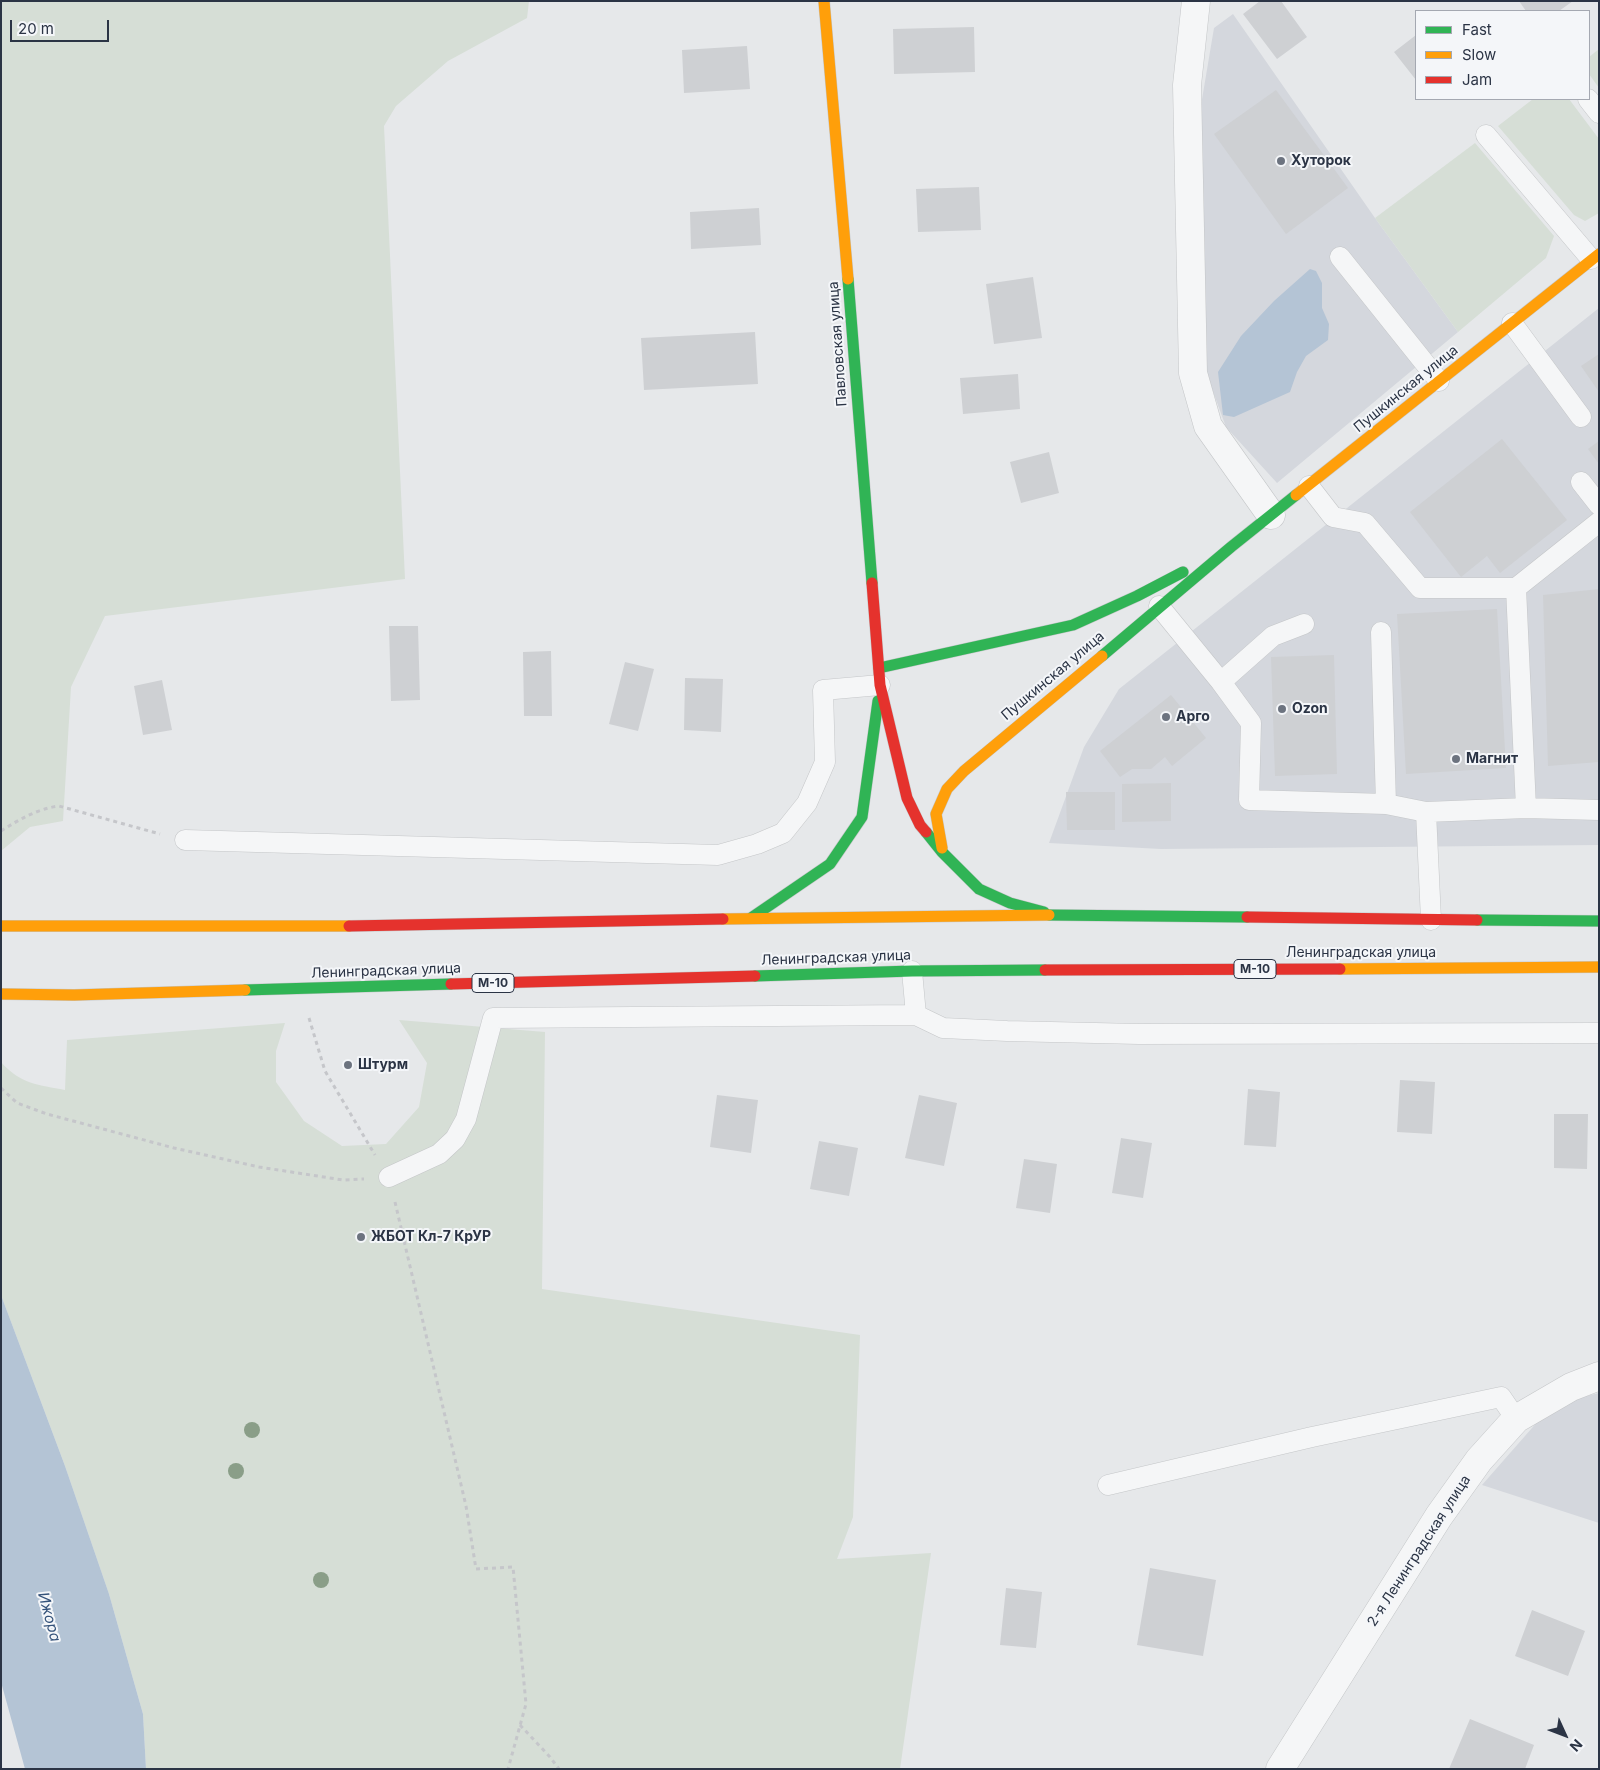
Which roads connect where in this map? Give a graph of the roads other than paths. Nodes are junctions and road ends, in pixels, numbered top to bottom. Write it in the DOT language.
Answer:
graph roads {
  1 [pos="824,1"];
  2 [pos="1196,1"];
  3 [pos="1589,100"];
  4 [pos="1599,112"];
  5 [pos="1486,135"];
  6 [pos="1595,256"];
  7 [pos="1340,257"];
  8 [pos="1512,323"];
  9 [pos="1439,381"];
  10 [pos="1582,417"];
  11 [pos="1581,482"];
  12 [pos="1309,486"];
  13 [pos="1599,505"];
  14 [pos="1272,515"];
  15 [pos="1599,522"];
  16 [pos="1231,547"];
  17 [pos="1516,588"];
  18 [pos="1159,606"];
  19 [pos="1304,624"];
  20 [pos="1382,632"];
  21 [pos="879,676"];
  22 [pos="1221,682"];
  23 [pos="1386,804"];
  24 [pos="1526,808"];
  25 [pos="1599,810"];
  26 [pos="1426,812"];
  27 [pos="185,840"];
  28 [pos="942,852"];
  29 [pos="1057,915"];
  30 [pos="751,918"];
  31 [pos="1431,920"];
  32 [pos="1599,921"];
  33 [pos="1,926"];
  34 [pos="1599,967"];
  35 [pos="912,971"];
  36 [pos="1,994"];
  37 [pos="916,1014"];
  38 [pos="1599,1033"];
  39 [pos="389,1177"];
  40 [pos="1599,1376"];
  41 [pos="1516,1419"];
  42 [pos="1108,1485"];
  43 [pos="1280,1769"];
  1 -- 21 [label="main road, Павловская улица"];
  2 -- 14 [label="street"];
  3 -- 4 [label="lane"];
  5 -- 6 [label="lane"];
  6 -- 8 [label="main road, Пушкинская улица"];
  7 -- 9 [label="lane"];
  8 -- 9 [label="main road, Пушкинская улица"];
  8 -- 10 [label="lane"];
  9 -- 12 [label="main road, Пушкинская улица"];
  11 -- 13 [label="lane"];
  12 -- 14 [label="main road, Пушкинская улица"];
  12 -- 17 [label="lane"];
  14 -- 16 [label="main road, Пушкинская улица"];
  15 -- 17 [label="lane"];
  16 -- 18 [label="main road, Пушкинская улица"];
  16 -- 21 [label="main road, Пушкинская улица"];
  17 -- 24 [label="lane"];
  18 -- 22 [label="lane"];
  18 -- 28 [label="main road, Пушкинская улица"];
  19 -- 22 [label="lane"];
  20 -- 23 [label="lane"];
  21 -- 27 [label="lane"];
  21 -- 28 [label="main road"];
  21 -- 30 [label="main road"];
  22 -- 23 [label="lane"];
  23 -- 26 [label="lane"];
  24 -- 25 [label="lane"];
  24 -- 26 [label="lane"];
  26 -- 31 [label="lane"];
  28 -- 29 [label="main road"];
  29 -- 30 [label="main road"];
  29 -- 31 [label="main road"];
  30 -- 33 [label="main road"];
  31 -- 32 [label="main road"];
  34 -- 35 [label="main road, Ленинградская улица / М-10"];
  35 -- 36 [label="main road, Ленинградская улица / М-10"];
  35 -- 37 [label="lane"];
  37 -- 38 [label="lane"];
  37 -- 39 [label="lane"];
  40 -- 41 [label="street, 2-я Ленинградская улица"];
  41 -- 42 [label="lane"];
  41 -- 43 [label="street, 2-я Ленинградская улица"];
}
